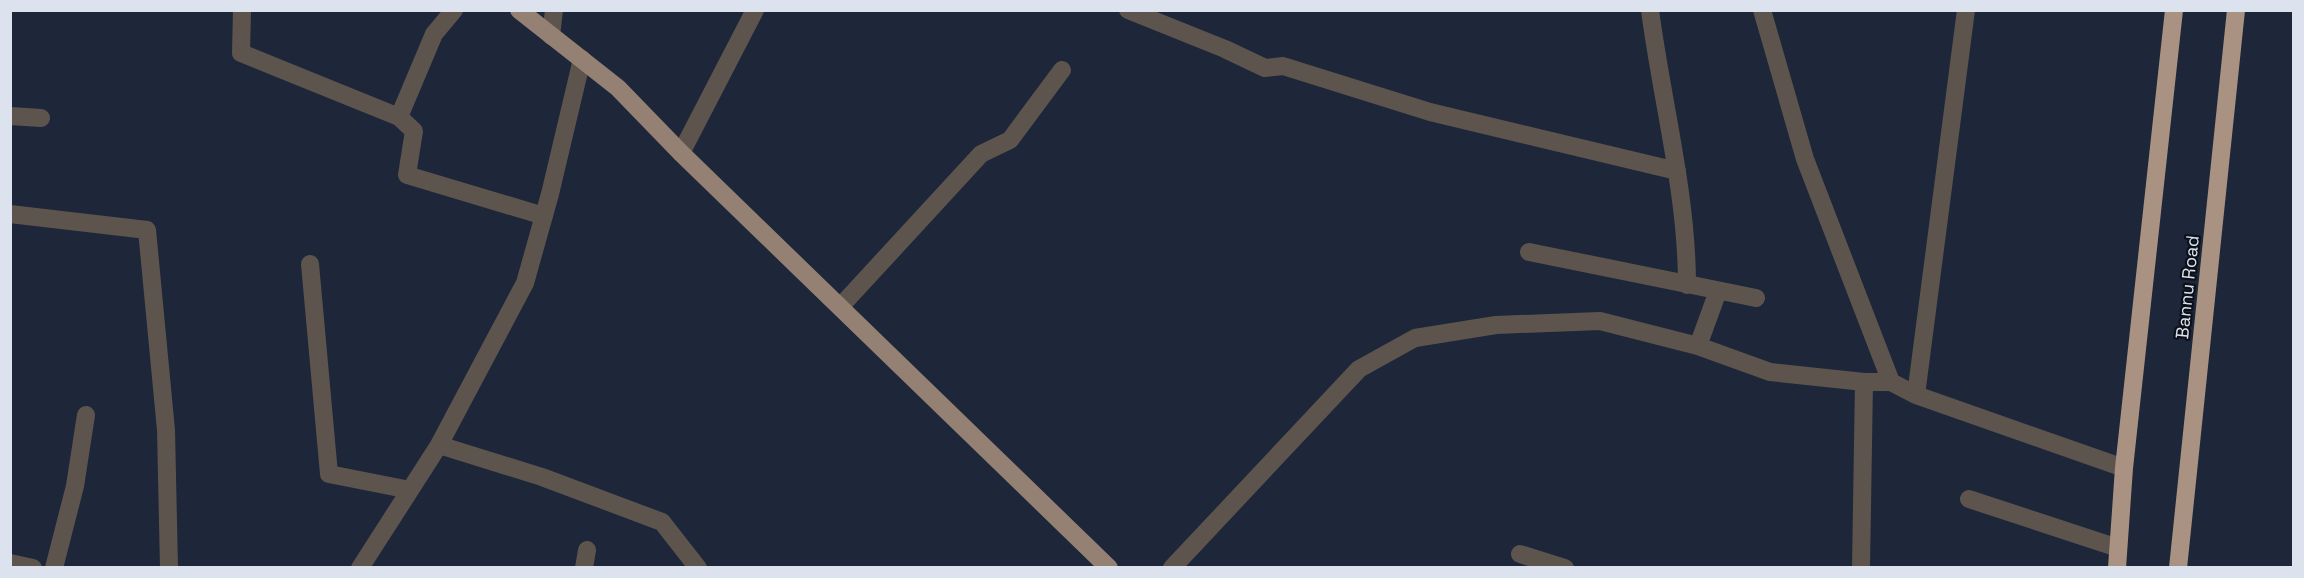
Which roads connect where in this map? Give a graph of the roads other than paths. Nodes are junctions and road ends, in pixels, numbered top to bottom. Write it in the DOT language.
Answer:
graph roads {
  1 [pos="242,10"];
  2 [pos="454,10"];
  3 [pos="519,10"];
  4 [pos="554,10"];
  5 [pos="755,10"];
  6 [pos="1650,10"];
  7 [pos="1762,10"];
  8 [pos="1966,10"];
  9 [pos="2174,10"];
  10 [pos="2236,10"];
  11 [pos="1131,11"];
  12 [pos="551,36"];
  13 [pos="582,59"];
  14 [pos="1062,70"];
  15 [pos="10,116"];
  16 [pos="399,117"];
  17 [pos="40,118"];
  18 [pos="681,153"];
  19 [pos="1677,171"];
  20 [pos="10,214"];
  21 [pos="544,216"];
  22 [pos="1529,252"];
  23 [pos="310,264"];
  24 [pos="1687,285"];
  25 [pos="1718,291"];
  26 [pos="1756,298"];
  27 [pos="840,307"];
  28 [pos="1698,346"];
  29 [pos="1864,382"];
  30 [pos="1891,382"];
  31 [pos="1916,395"];
  32 [pos="86,415"];
  33 [pos="439,445"];
  34 [pos="2124,468"];
  35 [pos="410,490"];
  36 [pos="1969,499"];
  37 [pos="2118,548"];
  38 [pos="1520,554"];
  39 [pos="10,563"];
  40 [pos="33,567"];
  41 [pos="54,567"];
  42 [pos="169,567"];
  43 [pos="360,567"];
  44 [pos="698,567"];
  45 [pos="1109,567"];
  46 [pos="1172,567"];
  47 [pos="1565,567"];
  48 [pos="1861,567"];
  49 [pos="2117,567"];
  50 [pos="2178,567"];
  1 -- 16 [label="street"];
  2 -- 16 [label="street"];
  3 -- 12 [label="main road"];
  4 -- 12 [label="street"];
  5 -- 18 [label="street"];
  6 -- 19 [label="street"];
  7 -- 30 [label="street"];
  8 -- 31 [label="street"];
  9 -- 34 [label="highway"];
  10 -- 50 [label="highway, Bannu Road"];
  11 -- 19 [label="street"];
  12 -- 13 [label="main road"];
  13 -- 18 [label="main road"];
  13 -- 21 [label="street"];
  14 -- 27 [label="street"];
  15 -- 17 [label="street"];
  16 -- 21 [label="street"];
  18 -- 27 [label="main road"];
  19 -- 24 [label="street"];
  20 -- 42 [label="street"];
  21 -- 33 [label="street"];
  22 -- 24 [label="street"];
  23 -- 35 [label="street"];
  24 -- 25 [label="street"];
  25 -- 26 [label="street"];
  25 -- 28 [label="street"];
  27 -- 45 [label="main road"];
  28 -- 29 [label="street"];
  28 -- 46 [label="street"];
  29 -- 30 [label="street"];
  29 -- 48 [label="street"];
  30 -- 31 [label="street"];
  31 -- 34 [label="street"];
  32 -- 41 [label="street"];
  33 -- 35 [label="street"];
  33 -- 44 [label="street"];
  34 -- 37 [label="highway"];
  35 -- 43 [label="street"];
  36 -- 37 [label="street"];
  37 -- 49 [label="highway"];
  38 -- 47 [label="street"];
  39 -- 40 [label="street"];
}
